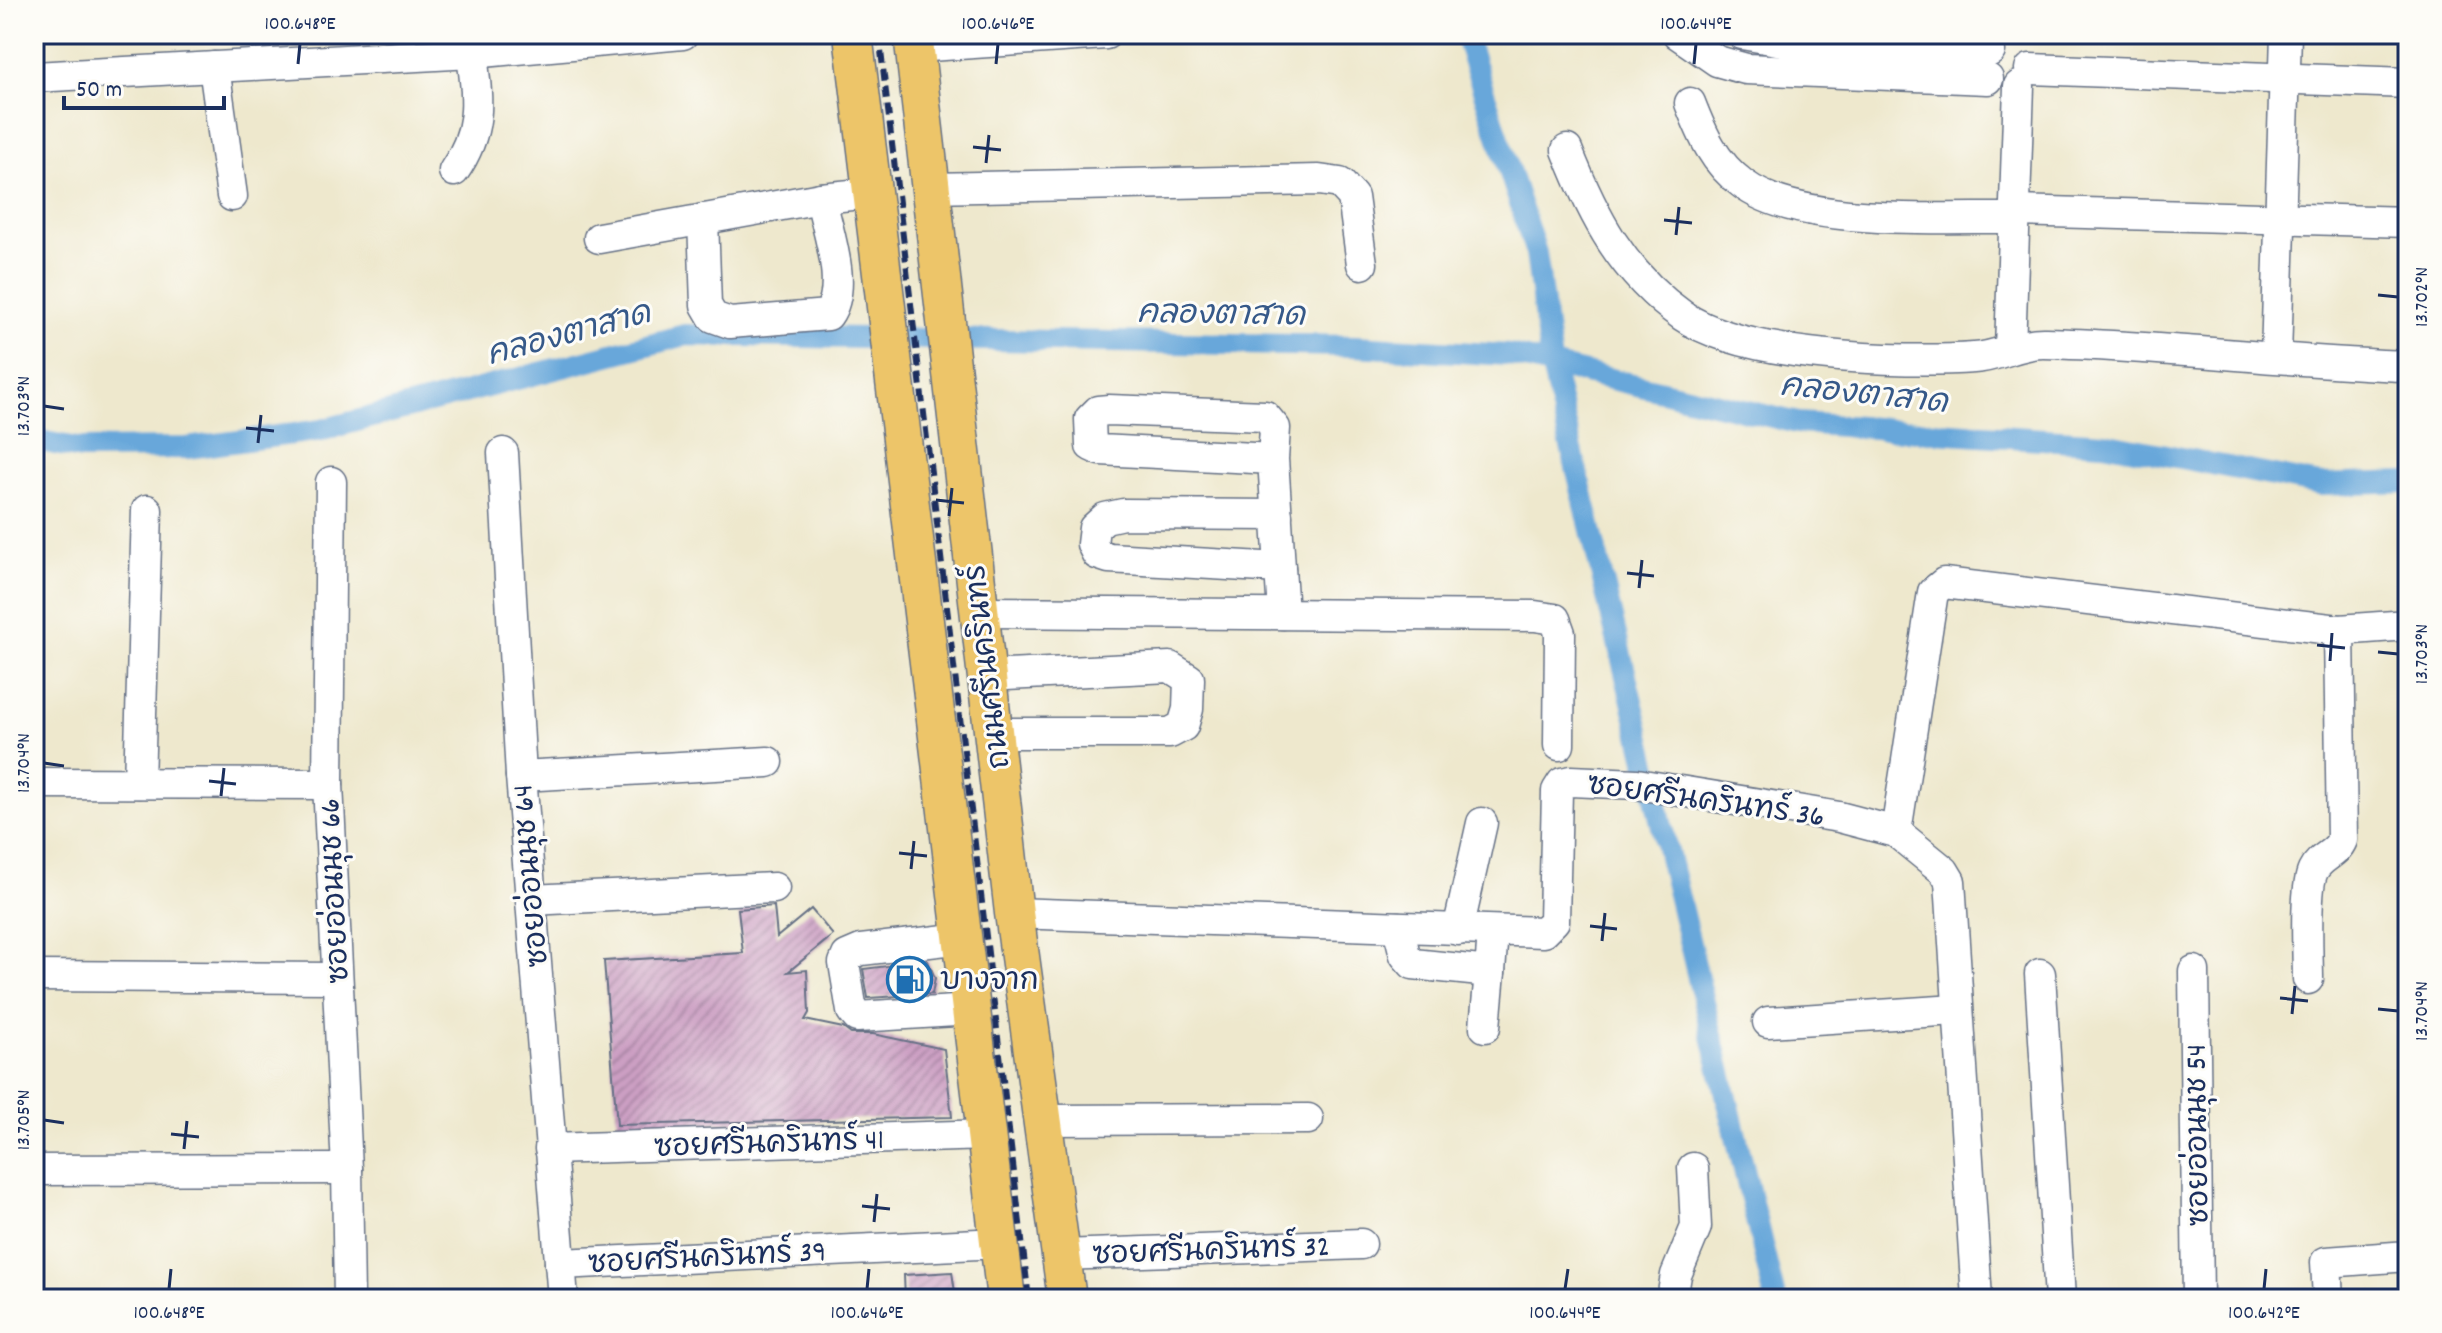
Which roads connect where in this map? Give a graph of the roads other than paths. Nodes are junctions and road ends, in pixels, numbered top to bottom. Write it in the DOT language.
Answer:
graph roads {
  1 [pos="683,34"];
  2 [pos="853,34"];
  3 [pos="1106,34"];
  4 [pos="1678,34"];
  5 [pos="1742,34"];
  6 [pos="2286,34"];
  7 [pos="913,40"];
  8 [pos="471,44"];
  9 [pos="1989,65"];
  10 [pos="214,67"];
  11 [pos="34,77"];
  12 [pos="2024,78"];
  13 [pos="2286,79"];
  14 [pos="2408,83"];
  15 [pos="1690,103"];
  16 [pos="1567,150"];
  17 [pos="454,171"];
  18 [pos="931,188"];
  19 [pos="871,193"];
  20 [pos="232,196"];
  21 [pos="821,198"];
  22 [pos="2015,214"];
  23 [pos="703,219"];
  24 [pos="2281,219"];
  25 [pos="2408,222"];
  26 [pos="599,238"];
  27 [pos="1362,264"];
  28 [pos="2010,349"];
  29 [pos="2276,357"];
  30 [pos="2408,366"];
  31 [pos="503,453"];
  32 [pos="1273,459"];
  33 [pos="331,482"];
  34 [pos="147,510"];
  35 [pos="1277,515"];
  36 [pos="1280,568"];
  37 [pos="980,612"];
  38 [pos="1283,614"];
  39 [pos="2408,625"];
  40 [pos="2339,630"];
  41 [pos="987,676"];
  42 [pos="994,733"];
  43 [pos="1559,745"];
  44 [pos="768,762"];
  45 [pos="521,776"];
  46 [pos="34,783"];
  47 [pos="139,783"];
  48 [pos="328,784"];
  49 [pos="1482,823"];
  50 [pos="1896,832"];
  51 [pos="774,888"];
  52 [pos="531,900"];
  53 [pos="1014,913"];
  54 [pos="1398,927"];
  55 [pos="1458,930"];
  56 [pos="1493,931"];
  57 [pos="963,938"];
  58 [pos="2194,971"];
  59 [pos="1490,972"];
  60 [pos="2040,974"];
  61 [pos="34,976"];
  62 [pos="337,978"];
  63 [pos="2308,979"];
  64 [pos="972,1010"];
  65 [pos="1956,1010"];
  66 [pos="1768,1022"];
  67 [pos="1485,1027"];
  68 [pos="1308,1119"];
  69 [pos="1041,1120"];
  70 [pos="988,1135"];
  71 [pos="550,1149"];
  72 [pos="1693,1168"];
  73 [pos="347,1169"];
  74 [pos="34,1170"];
  75 [pos="999,1243"];
  76 [pos="1361,1244"];
  77 [pos="1062,1255"];
  78 [pos="2408,1256"];
  79 [pos="560,1264"];
  80 [pos="349,1299"];
  81 [pos="563,1299"];
  82 [pos="1006,1299"];
  83 [pos="1067,1299"];
  84 [pos="1672,1299"];
  85 [pos="1977,1299"];
  86 [pos="2060,1299"];
  87 [pos="2198,1299"];
  88 [pos="2328,1299"];
  1 -- 8 [label="street"];
  2 -- 19 [label="main road, ถนนศรีนครินทร์"];
  3 -- 7 [label="street"];
  4 -- 9 [label="street"];
  5 -- 9 [label="street"];
  6 -- 13 [label="street"];
  7 -- 18 [label="main road, ถนนศรีนครินทร์"];
  8 -- 10 [label="street"];
  8 -- 17 [label="street"];
  9 -- 12 [label="street"];
  9 -- 12 [label="street"];
  10 -- 11 [label="street"];
  10 -- 20 [label="street"];
  12 -- 13 [label="street"];
  12 -- 22 [label="street"];
  13 -- 14 [label="street"];
  13 -- 24 [label="street"];
  15 -- 22 [label="street"];
  16 -- 28 [label="street"];
  18 -- 27 [label="street"];
  18 -- 37 [label="main road, ถนนศรีนครินทร์"];
  19 -- 21 [label="street"];
  19 -- 57 [label="main road, ถนนศรีนครินทร์"];
  21 -- 23 [label="street"];
  21 -- 23 [label="street"];
  22 -- 24 [label="street"];
  22 -- 28 [label="street"];
  23 -- 26 [label="street"];
  24 -- 25 [label="street"];
  24 -- 29 [label="street"];
  28 -- 29 [label="street"];
  29 -- 30 [label="street"];
  31 -- 45 [label="street, ซอยอ่อนนุช 64"];
  32 -- 32 [label="street"];
  32 -- 35 [label="street"];
  33 -- 48 [label="street, ซอยอ่อนนุช 66"];
  34 -- 47 [label="street"];
  35 -- 36 [label="street"];
  35 -- 36 [label="street"];
  36 -- 38 [label="street"];
  37 -- 38 [label="street"];
  37 -- 41 [label="main road, ถนนศรีนครินทร์"];
  38 -- 43 [label="street"];
  39 -- 40 [label="street"];
  40 -- 50 [label="street"];
  40 -- 63 [label="street"];
  41 -- 42 [label="main road, ถนนศรีนครินทร์"];
  41 -- 42 [label="street"];
  42 -- 53 [label="main road, ถนนศรีนครินทร์"];
  44 -- 45 [label="street"];
  45 -- 52 [label="street, ซอยอ่อนนุช 64"];
  46 -- 47 [label="street"];
  47 -- 48 [label="street"];
  48 -- 62 [label="street, ซอยอ่อนนุช 66"];
  49 -- 55 [label="street"];
  50 -- 56 [label="street, ซอยศรีนครินทร์ 36"];
  50 -- 65 [label="street, ซอยศรีนครินทร์ 36"];
  51 -- 52 [label="street"];
  52 -- 71 [label="street, ซอยอ่อนนุช 64"];
  53 -- 54 [label="street, ซอยศรีนครินทร์ 36"];
  53 -- 69 [label="main road, ถนนศรีนครินทร์"];
  54 -- 55 [label="street, ซอยศรีนครินทร์ 36"];
  54 -- 59 [label="street"];
  55 -- 56 [label="street, ซอยศรีนครินทร์ 36"];
  56 -- 59 [label="street"];
  57 -- 64 [label="main road, ถนนศรีนครินทร์"];
  57 -- 64 [label="street"];
  58 -- 87 [label="street, ซอยอ่อนนุช 54"];
  59 -- 67 [label="street"];
  60 -- 86 [label="street"];
  61 -- 62 [label="street"];
  62 -- 73 [label="street, ซอยอ่อนนุช 66"];
  64 -- 70 [label="main road, ถนนศรีนครินทร์"];
  65 -- 66 [label="street"];
  65 -- 85 [label="street, ซอยศรีนครินทร์ 36"];
  68 -- 69 [label="street"];
  69 -- 77 [label="main road, ถนนศรีนครินทร์"];
  70 -- 71 [label="street, ซอยศรีนครินทร์ 41"];
  70 -- 75 [label="main road, ถนนศรีนครินทร์"];
  71 -- 79 [label="street, ซอยอ่อนนุช 64"];
  72 -- 84 [label="street"];
  73 -- 74 [label="street"];
  73 -- 80 [label="street, ซอยอ่อนนุช 66"];
  75 -- 79 [label="street, ซอยศรีนครินทร์ 39"];
  75 -- 82 [label="main road, ถนนศรีนครินทร์"];
  76 -- 77 [label="street, ซอยศรีนครินทร์ 32"];
  77 -- 83 [label="main road, ถนนศรีนครินทร์"];
  78 -- 88 [label="street"];
  79 -- 81 [label="street, ซอยอ่อนนุช 64"];
}
